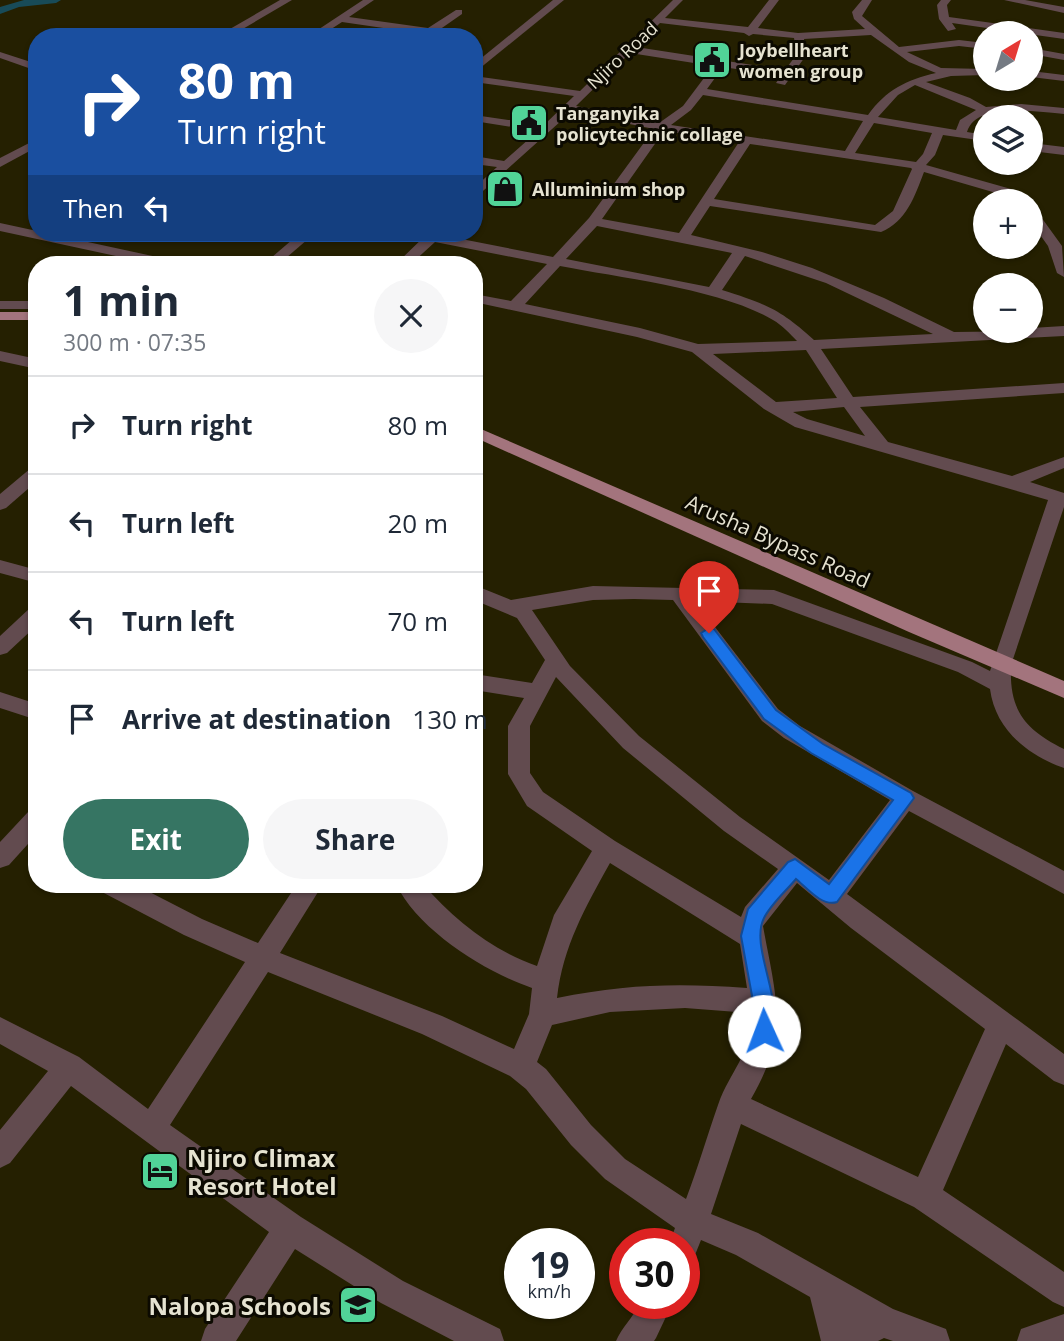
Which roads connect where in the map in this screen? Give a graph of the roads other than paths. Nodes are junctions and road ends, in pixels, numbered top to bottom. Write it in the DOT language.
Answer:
graph roads {
  1 [pos="287,0"];
  2 [pos="369,0"];
  3 [pos="559,0"];
  4 [pos="774,0"];
  5 [pos="867,0"];
  6 [pos="946,0"];
  7 [pos="1009,0"];
  8 [pos="673,1"];
  9 [pos="1064,10"];
  10 [pos="459,12"];
  11 [pos="340,19"];
  12 [pos="944,19"];
  13 [pos="659,20"];
  14 [pos="237,28"];
  15 [pos="326,28"];
  16 [pos="408,28"];
  17 [pos="435,28"];
  18 [pos="872,32"];
  19 [pos="749,33"];
  20 [pos="1064,36"];
  21 [pos="798,37"];
  22 [pos="491,40"];
  23 [pos="959,43"];
  24 [pos="973,45"];
  25 [pos="627,49"];
  26 [pos="900,50"];
  27 [pos="1043,53"];
  28 [pos="0,55"];
  29 [pos="1064,57"];
  30 [pos="720,64"];
  31 [pos="28,65"];
  32 [pos="973,72"];
  33 [pos="952,73"];
  34 [pos="788,74"];
  35 [pos="1043,75"];
  36 [pos="1064,78"];
  37 [pos="483,80"];
  38 [pos="916,82"];
  39 [pos="701,91"];
  40 [pos="581,94"];
  41 [pos="775,101"];
  42 [pos="975,105"];
  43 [pos="568,108"];
  44 [pos="1043,110"];
  45 [pos="1064,111"];
  46 [pos="973,114"];
  47 [pos="870,118"];
  48 [pos="483,119"];
  49 [pos="661,127"];
  50 [pos="547,129"];
  51 [pos="939,131"];
  52 [pos="961,134"];
  53 [pos="973,136"];
  54 [pos="747,140"];
  55 [pos="28,147"];
  56 [pos="1043,148"];
  57 [pos="1064,151"];
  58 [pos="848,155"];
  59 [pos="483,161"];
  60 [pos="0,163"];
  61 [pos="505,165"];
  62 [pos="919,167"];
  63 [pos="483,186"];
  64 [pos="996,189"];
  65 [pos="707,202"];
  66 [pos="594,221"];
  67 [pos="0,227"];
  68 [pos="28,229"];
  69 [pos="1043,230"];
  70 [pos="28,231"];
  71 [pos="682,238"];
  72 [pos="9,242"];
  73 [pos="84,242"];
  74 [pos="297,242"];
  75 [pos="427,242"];
  76 [pos="466,242"];
  77 [pos="740,251"];
  78 [pos="139,256"];
  79 [pos="281,256"];
  80 [pos="412,256"];
  81 [pos="557,262"];
  82 [pos="1064,273"];
  83 [pos="713,292"];
  84 [pos="483,300"];
  85 [pos="0,305"];
  86 [pos="28,305"];
  87 [pos="514,307"];
  88 [pos="0,316"];
  89 [pos="28,316"];
  90 [pos="1064,331"];
  91 [pos="951,337"];
  92 [pos="811,345"];
  93 [pos="697,349"];
  94 [pos="0,356"];
  95 [pos="28,362"];
  96 [pos="1064,388"];
  97 [pos="849,402"];
  98 [pos="770,406"];
  99 [pos="483,435"];
  100 [pos="882,446"];
  101 [pos="1064,462"];
  102 [pos="28,480"];
  103 [pos="1013,482"];
  104 [pos="1061,498"];
  105 [pos="0,504"];
  106 [pos="0,566"];
  107 [pos="28,574"];
  108 [pos="678,593"];
  109 [pos="483,595"];
  110 [pos="512,606"];
  111 [pos="28,622"];
  112 [pos="0,648"];
  113 [pos="555,661"];
  114 [pos="1000,674"];
  115 [pos="483,683"];
  116 [pos="1064,690"];
  117 [pos="536,692"];
  118 [pos="0,699"];
  119 [pos="28,709"];
  120 [pos="1064,759"];
  121 [pos="905,798"];
  122 [pos="28,842"];
  123 [pos="606,848"];
  124 [pos="0,858"];
  125 [pos="795,867"];
  126 [pos="641,868"];
  127 [pos="592,874"];
  128 [pos="1064,883"];
  129 [pos="149,893"];
  130 [pos="305,893"];
  131 [pos="415,893"];
  132 [pos="831,896"];
  133 [pos="750,936"];
  134 [pos="263,958"];
  135 [pos="546,981"];
  136 [pos="763,1001"];
  137 [pos="542,1014"];
  138 [pos="1000,1026"];
  139 [pos="0,1030"];
  140 [pos="520,1066"];
  141 [pos="69,1067"];
  142 [pos="1064,1071"];
  143 [pos="732,1105"];
  144 [pos="150,1129"];
  145 [pos="0,1153"];
  146 [pos="925,1196"];
  147 [pos="290,1228"];
  148 [pos="683,1228"];
  149 [pos="691,1228"];
  150 [pos="700,1235"];
  151 [pos="824,1290"];
  152 [pos="1064,1291"];
  153 [pos="649,1319"];
  154 [pos="883,1321"];
  155 [pos="1064,1330"];
  156 [pos="217,1341"];
  157 [pos="488,1341"];
  158 [pos="632,1341"];
  159 [pos="837,1341"];
  160 [pos="845,1341"];
  161 [pos="934,1341"];
  162 [pos="1033,1341"];
  1 -- 14 [label="street"];
  2 -- 11 [label="street"];
  3 -- 22 [label="street"];
  4 -- 19 [label="street"];
  5 -- 18 [label="street"];
  6 -- 12 [label="street"];
  7 -- 9 [label="street"];
  8 -- 13 [label="street, Njiro Road"];
  10 -- 17 [label="street"];
  11 -- 15 [label="street"];
  11 -- 16 [label="street"];
  12 -- 20 [label="street"];
  12 -- 23 [label="street"];
  13 -- 19 [label="street"];
  13 -- 25 [label="street, Njiro Road"];
  18 -- 21 [label="street"];
  18 -- 26 [label="street"];
  19 -- 21 [label="street"];
  21 -- 34 [label="street"];
  23 -- 24 [label="street"];
  23 -- 26 [label="street"];
  25 -- 30 [label="street"];
  25 -- 40 [label="street, Njiro Road"];
  26 -- 33 [label="street"];
  27 -- 29 [label="street"];
  28 -- 31 [label="street"];
  30 -- 34 [label="street"];
  30 -- 39 [label="street"];
  32 -- 33 [label="street"];
  33 -- 38 [label="street"];
  34 -- 41 [label="street"];
  35 -- 36 [label="street"];
  37 -- 40 [label="street"];
  38 -- 42 [label="street"];
  38 -- 47 [label="street"];
  39 -- 41 [label="street"];
  39 -- 49 [label="street"];
  40 -- 43 [label="street, Njiro Road"];
  41 -- 47 [label="street"];
  43 -- 49 [label="street"];
  43 -- 50 [label="street, Njiro Road"];
  44 -- 45 [label="street"];
  46 -- 52 [label="street"];
  47 -- 51 [label="street"];
  47 -- 58 [label="street"];
  48 -- 50 [label="street"];
  49 -- 54 [label="street"];
  49 -- 66 [label="street"];
  50 -- 61 [label="street, Njiro Road"];
  51 -- 52 [label="street"];
  51 -- 62 [label="street"];
  52 -- 53 [label="street"];
  54 -- 58 [label="street"];
  54 -- 65 [label="street"];
  55 -- 60 [label="street"];
  56 -- 57 [label="street"];
  58 -- 62 [label="street"];
  59 -- 61 [label="street"];
  61 -- 63 [label="street, Njiro Road"];
  62 -- 64 [label="street"];
  62 -- 65 [label="street"];
  65 -- 71 [label="street"];
  66 -- 71 [label="street"];
  66 -- 81 [label="street"];
  67 -- 68 [label="street"];
  69 -- 82 [label="street"];
  70 -- 72 [label="street"];
  71 -- 77 [label="street"];
  73 -- 78 [label="street"];
  74 -- 79 [label="street"];
  75 -- 80 [label="street"];
  76 -- 81 [label="street"];
  77 -- 83 [label="street"];
  77 -- 91 [label="street"];
  81 -- 83 [label="street"];
  81 -- 87 [label="street"];
  83 -- 92 [label="street"];
  84 -- 87 [label="street"];
  85 -- 86 [label="street"];
  87 -- 93 [label="street"];
  88 -- 89 [label="main road"];
  90 -- 91 [label="street"];
  91 -- 92 [label="street"];
  92 -- 93 [label="street"];
  92 -- 97 [label="street"];
  93 -- 98 [label="street"];
  94 -- 95 [label="street"];
  96 -- 97 [label="street"];
  97 -- 98 [label="street"];
  97 -- 100 [label="street"];
  98 -- 100 [label="street"];
  99 -- 114 [label="main road, Arusha Bypass Road"];
  100 -- 103 [label="street"];
  101 -- 103 [label="street"];
  102 -- 105 [label="street"];
  103 -- 104 [label="street"];
  104 -- 114 [label="street"];
  106 -- 107 [label="street"];
  108 -- 110 [label="street"];
  108 -- 114 [label="street"];
  108 -- 121 [label="street"];
  109 -- 110 [label="street"];
  110 -- 113 [label="street"];
  111 -- 112 [label="street"];
  113 -- 117 [label="street"];
  113 -- 125 [label="street"];
  114 -- 116 [label="main road, Arusha Bypass Road"];
  114 -- 120 [label="street"];
  115 -- 117 [label="street"];
  117 -- 123 [label="street"];
  118 -- 119 [label="street"];
  121 -- 128 [label="street"];
  121 -- 132 [label="street"];
  122 -- 124 [label="street"];
  123 -- 126 [label="street"];
  123 -- 127 [label="street"];
  125 -- 132 [label="street"];
  125 -- 133 [label="street"];
  126 -- 127 [label="street"];
  126 -- 133 [label="street"];
  127 -- 135 [label="street"];
  129 -- 134 [label="street"];
  130 -- 134 [label="street"];
  131 -- 135 [label="street"];
  132 -- 138 [label="street"];
  133 -- 136 [label="street"];
  134 -- 140 [label="street"];
  134 -- 144 [label="street"];
  135 -- 137 [label="street"];
  136 -- 137 [label="street"];
  136 -- 143 [label="street"];
  137 -- 140 [label="street"];
  138 -- 142 [label="street"];
  138 -- 146 [label="street"];
  139 -- 141 [label="street"];
  140 -- 148 [label="street"];
  141 -- 144 [label="street"];
  141 -- 145 [label="street"];
  143 -- 146 [label="street"];
  143 -- 149 [label="street"];
  144 -- 147 [label="street"];
  146 -- 152 [label="street"];
  147 -- 156 [label="street"];
  147 -- 157 [label="street"];
  150 -- 151 [label="street"];
  151 -- 154 [label="street"];
  151 -- 159 [label="street"];
  153 -- 158 [label="street"];
  154 -- 160 [label="street"];
  154 -- 161 [label="street"];
  155 -- 162 [label="street"];
}
